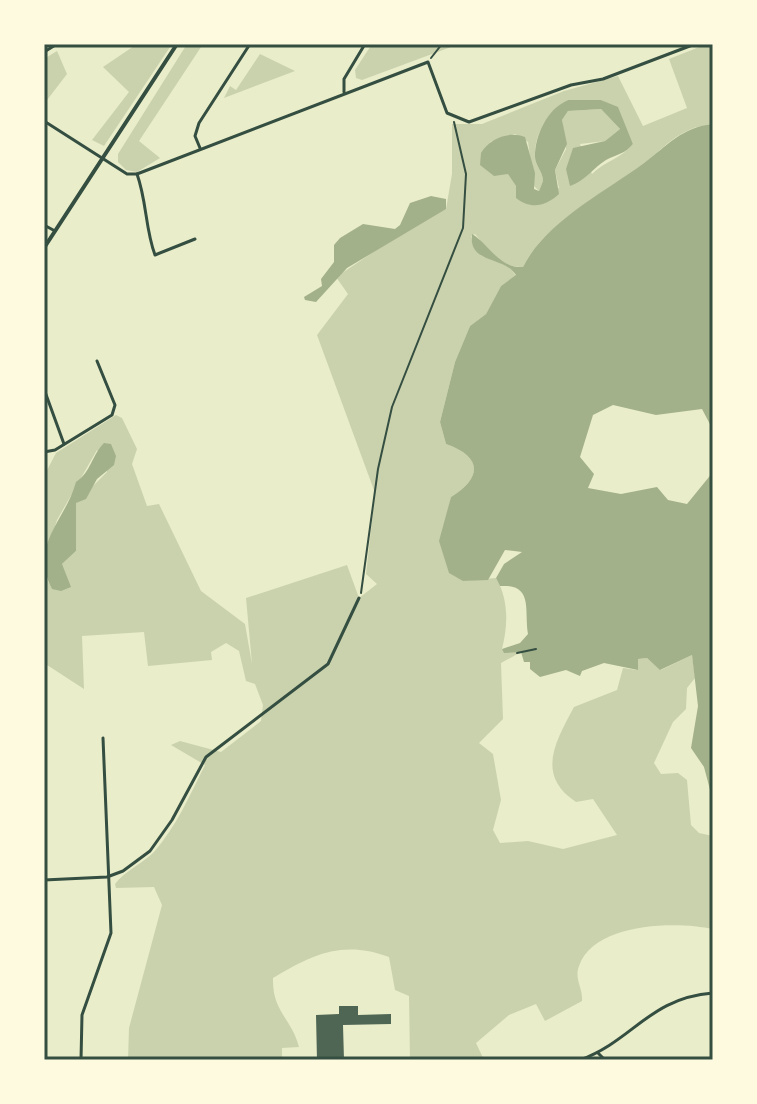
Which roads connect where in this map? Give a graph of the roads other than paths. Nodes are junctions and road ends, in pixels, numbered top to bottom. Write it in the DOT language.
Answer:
graph roads {
  1 [pos="57,44"];
  2 [pos="177,44"];
  3 [pos="250,44"];
  4 [pos="365,44"];
  5 [pos="695,44"];
  6 [pos="44,52"];
  7 [pos="344,92"];
  8 [pos="44,121"];
  9 [pos="200,148"];
  10 [pos="102,158"];
  11 [pos="137,174"];
  12 [pos="44,225"];
  13 [pos="55,231"];
  14 [pos="195,239"];
  15 [pos="44,248"];
  16 [pos="97,361"];
  17 [pos="44,389"];
  18 [pos="50,405"];
  19 [pos="44,408"];
  20 [pos="64,444"];
  21 [pos="44,452"];
  22 [pos="359,598"];
  23 [pos="103,738"];
  24 [pos="107,877"];
  25 [pos="44,880"];
  26 [pos="713,993"];
  27 [pos="598,1053"];
  28 [pos="81,1060"];
  29 [pos="580,1060"];
  30 [pos="605,1060"];
  1 -- 6 [label="street"];
  2 -- 10 [label="main road"];
  3 -- 9 [label="street"];
  4 -- 7 [label="street"];
  5 -- 7 [label="street"];
  7 -- 9 [label="street"];
  8 -- 10 [label="street"];
  9 -- 11 [label="street"];
  10 -- 11 [label="street"];
  10 -- 13 [label="main road"];
  11 -- 14 [label="street"];
  12 -- 13 [label="street"];
  13 -- 15 [label="main road"];
  16 -- 20 [label="street"];
  17 -- 18 [label="street"];
  18 -- 19 [label="street"];
  18 -- 20 [label="street"];
  20 -- 21 [label="street"];
  22 -- 24 [label="street"];
  23 -- 24 [label="street"];
  24 -- 25 [label="street"];
  24 -- 28 [label="street"];
  26 -- 27 [label="street"];
  27 -- 29 [label="street"];
  27 -- 30 [label="street"];
}
